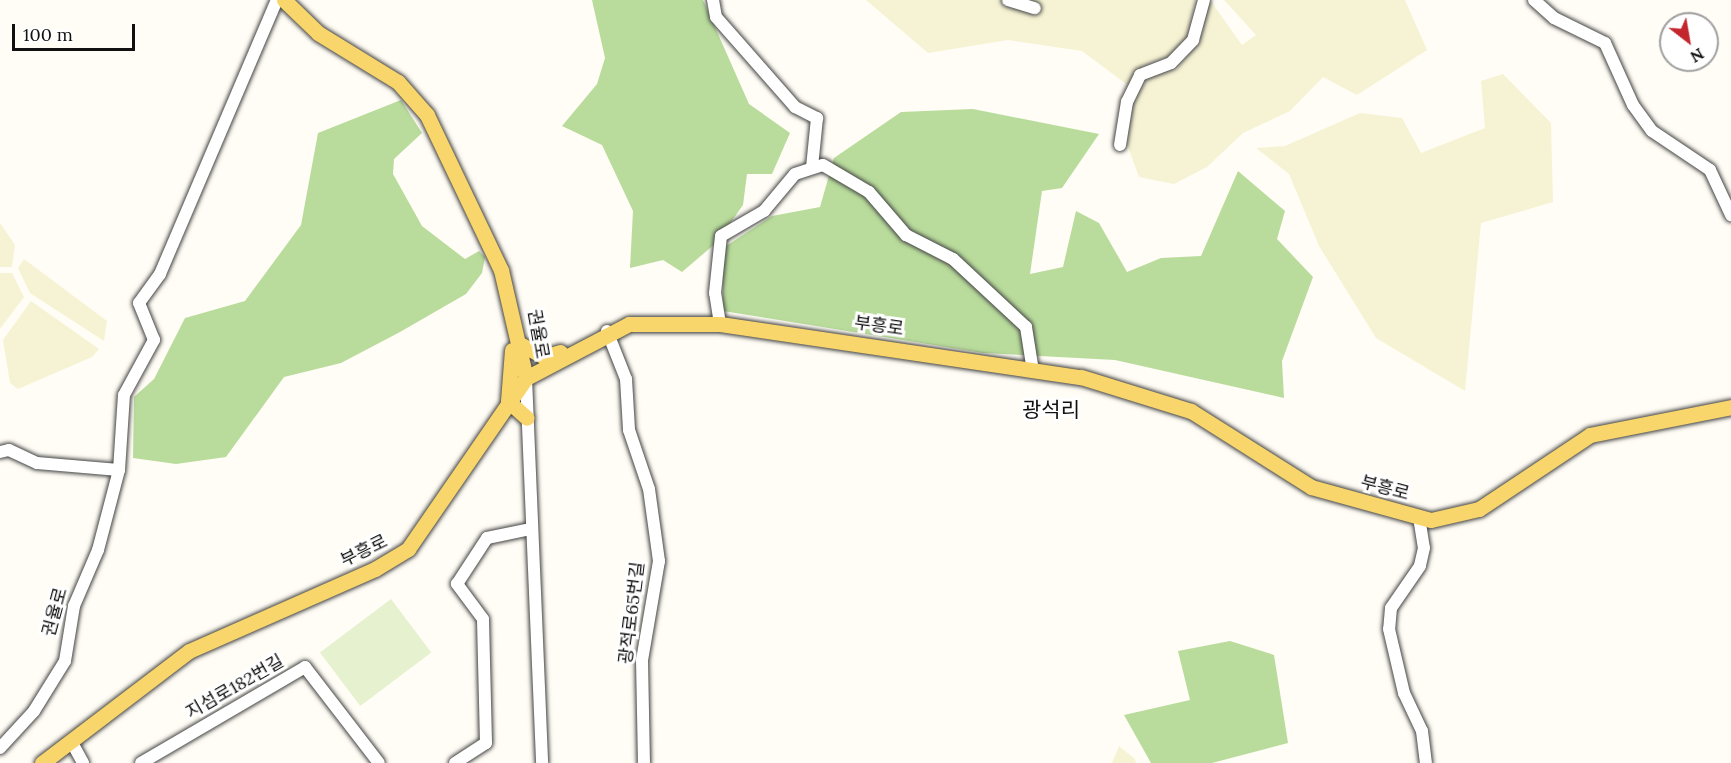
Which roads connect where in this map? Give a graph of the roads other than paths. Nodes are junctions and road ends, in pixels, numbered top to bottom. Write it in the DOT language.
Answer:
graph roads {
  1 [pos="277,0"];
  2 [pos="284,0"];
  3 [pos="1008,0"];
  4 [pos="1204,0"];
  5 [pos="1534,0"];
  6 [pos="713,4"];
  7 [pos="1035,8"];
  8 [pos="1120,145"];
  9 [pos="812,167"];
  10 [pos="1731,215"];
  11 [pos="516,321"];
  12 [pos="720,324"];
  13 [pos="607,332"];
  14 [pos="520,344"];
  15 [pos="577,348"];
  16 [pos="1032,366"];
  17 [pos="526,378"];
  18 [pos="508,401"];
  19 [pos="1731,407"];
  20 [pos="527,418"];
  21 [pos="0,452"];
  22 [pos="119,470"];
  23 [pos="1419,517"];
  24 [pos="531,529"];
  25 [pos="71,741"];
  26 [pos="0,748"];
  27 [pos="143,762"];
  28 [pos="42,763"];
  29 [pos="83,763"];
  30 [pos="379,763"];
  31 [pos="454,763"];
  32 [pos="542,763"];
  33 [pos="644,763"];
  34 [pos="1426,763"];
  1 -- 22 [label="street, 권율로"];
  2 -- 11 [label="main road, 권율로"];
  3 -- 7 [label="street"];
  4 -- 8 [label="street"];
  5 -- 10 [label="street"];
  6 -- 9 [label="street"];
  9 -- 12 [label="street"];
  9 -- 16 [label="street"];
  11 -- 14 [label="main road, 권율로"];
  11 -- 18 [label="main road"];
  12 -- 13 [label="main road, 부흥로"];
  12 -- 16 [label="main road, 부흥로"];
  13 -- 15 [label="main road, 부흥로"];
  13 -- 33 [label="street, 광적로65번길"];
  14 -- 15 [label="main road"];
  14 -- 17 [label="main road, 권율로"];
  15 -- 17 [label="main road, 부흥로"];
  16 -- 23 [label="main road, 부흥로"];
  17 -- 18 [label="main road, 부흥로"];
  17 -- 20 [label="street, 권율로"];
  18 -- 20 [label="main road"];
  18 -- 25 [label="main road, 부흥로"];
  19 -- 23 [label="main road, 부흥로"];
  20 -- 24 [label="street, 권율로"];
  21 -- 22 [label="street"];
  22 -- 26 [label="street, 권율로"];
  23 -- 34 [label="street"];
  24 -- 31 [label="street"];
  24 -- 32 [label="street, 권율로"];
  25 -- 28 [label="main road, 부흥로"];
  25 -- 29 [label="street"];
  27 -- 30 [label="street, 지섬로182번길"];
}
